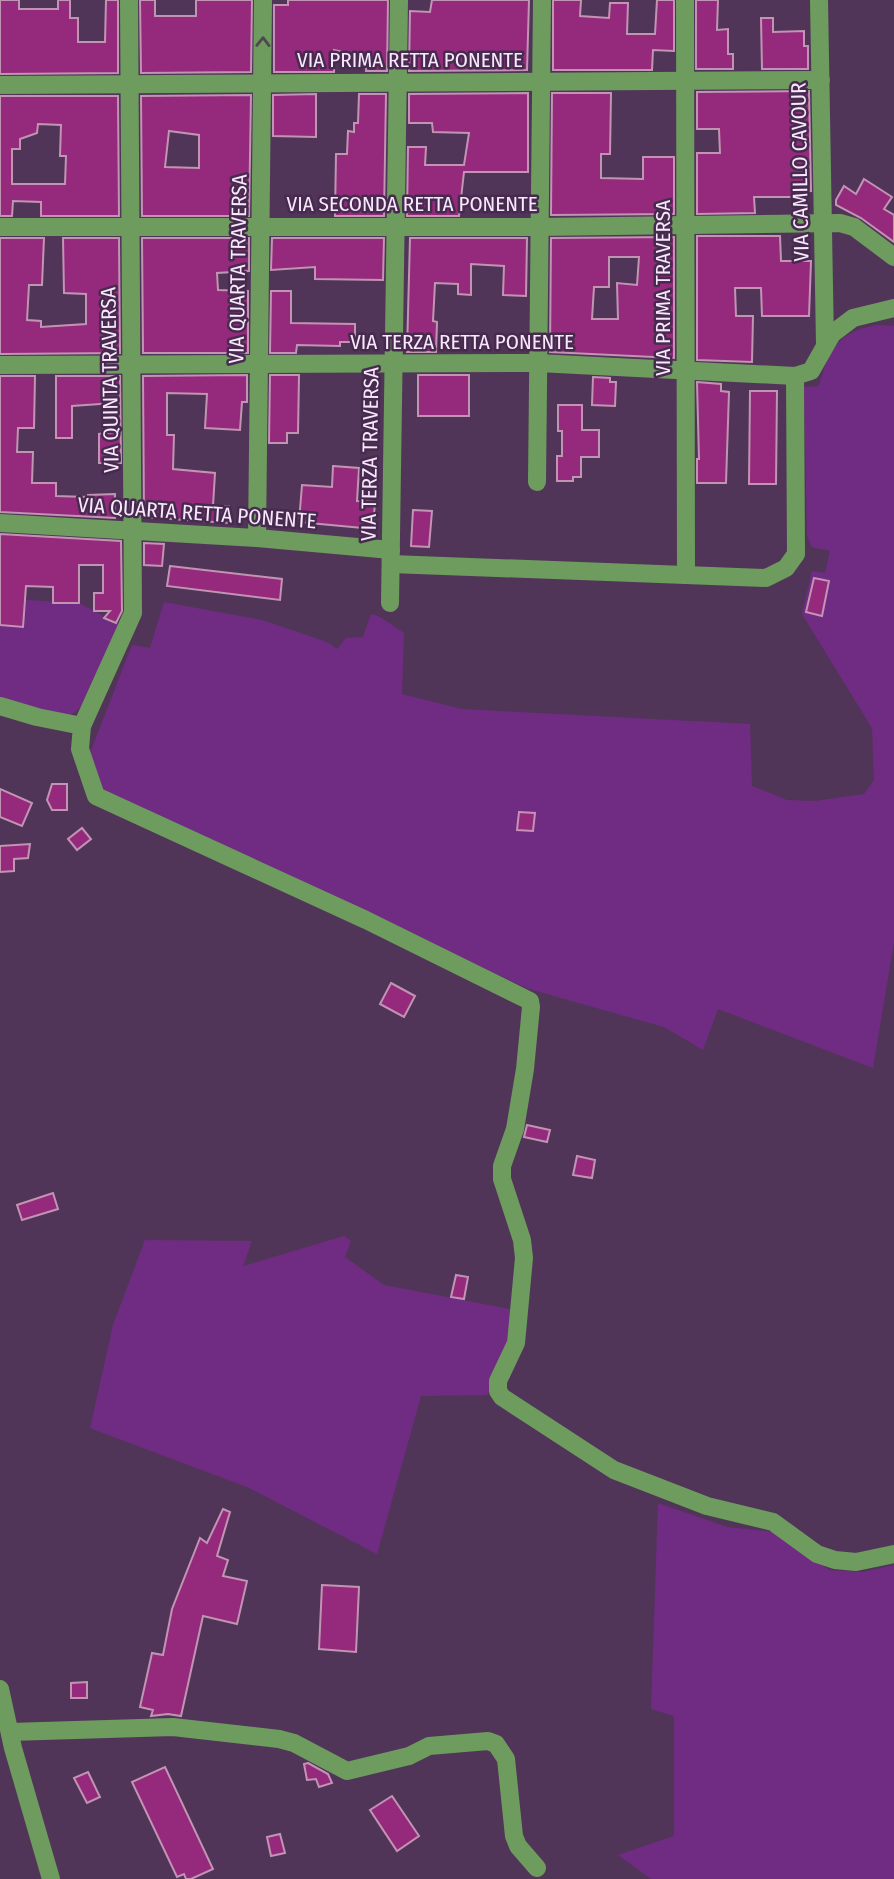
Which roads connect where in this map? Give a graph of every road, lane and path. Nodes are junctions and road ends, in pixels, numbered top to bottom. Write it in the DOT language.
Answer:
graph roads {
  1 [pos="128,0"];
  2 [pos="263,0"];
  3 [pos="542,0"];
  4 [pos="685,0"];
  5 [pos="819,0"];
  6 [pos="399,6"];
  7 [pos="821,80"];
  8 [pos="685,81"];
  9 [pos="541,82"];
  10 [pos="398,83"];
  11 [pos="130,84"];
  12 [pos="262,84"];
  13 [pos="0,85"];
  14 [pos="824,224"];
  15 [pos="686,226"];
  16 [pos="0,227"];
  17 [pos="131,227"];
  18 [pos="261,227"];
  19 [pos="397,227"];
  20 [pos="539,227"];
  21 [pos="894,257"];
  22 [pos="894,308"];
  23 [pos="825,344"];
  24 [pos="538,363"];
  25 [pos="259,364"];
  26 [pos="395,364"];
  27 [pos="0,365"];
  28 [pos="132,365"];
  29 [pos="686,370"];
  30 [pos="795,376"];
  31 [pos="537,482"];
  32 [pos="0,523"];
  33 [pos="134,531"];
  34 [pos="257,538"];
  35 [pos="391,557"];
  36 [pos="686,575"];
  37 [pos="390,603"];
  38 [pos="0,706"];
  39 [pos="82,726"];
  40 [pos="894,1554"];
  41 [pos="0,1689"];
  42 [pos="3,1713"];
  43 [pos="10,1732"];
  44 [pos="537,1868"];
  45 [pos="51,1879"];
  1 -- 11 [label="street, VIA QUINTA TRAVERSA"];
  12 -- 2 [label="street, VIA QUARTA TRAVERSA, one-way"];
  3 -- 9 [label="street"];
  4 -- 8 [label="street, VIA PRIMA TRAVERSA"];
  5 -- 7 [label="street, VIA CAMILLO CAVOUR"];
  6 -- 10 [label="street, VIA TERZA TRAVERSA"];
  7 -- 8 [label="street, VIA PRIMA RETTA PONENTE"];
  7 -- 14 [label="street, VIA CAMILLO CAVOUR"];
  8 -- 9 [label="street, VIA PRIMA RETTA PONENTE"];
  8 -- 15 [label="street, VIA PRIMA TRAVERSA"];
  9 -- 10 [label="street, VIA PRIMA RETTA PONENTE"];
  9 -- 20 [label="street"];
  10 -- 12 [label="street, VIA PRIMA RETTA PONENTE"];
  10 -- 19 [label="street, VIA TERZA TRAVERSA"];
  11 -- 12 [label="street, VIA PRIMA RETTA PONENTE"];
  11 -- 13 [label="street, VIA PRIMA RETTA PONENTE"];
  11 -- 17 [label="street, VIA QUINTA TRAVERSA"];
  12 -- 18 [label="street, VIA QUARTA TRAVERSA"];
  14 -- 15 [label="street, VIA SECONDA RETTA PONENTE"];
  14 -- 21 [label="street, VIA SECONDA RETTA PONENTE"];
  14 -- 23 [label="street, VIA CAMILLO CAVOUR"];
  15 -- 20 [label="street, VIA SECONDA RETTA PONENTE"];
  15 -- 29 [label="street, VIA PRIMA TRAVERSA"];
  16 -- 17 [label="street, VIA SECONDA RETTA PONENTE"];
  17 -- 18 [label="street, VIA SECONDA RETTA PONENTE"];
  17 -- 28 [label="street, VIA QUINTA TRAVERSA"];
  18 -- 19 [label="street, VIA SECONDA RETTA PONENTE"];
  18 -- 25 [label="street, VIA QUARTA TRAVERSA"];
  19 -- 20 [label="street, VIA SECONDA RETTA PONENTE"];
  19 -- 26 [label="street, VIA TERZA TRAVERSA"];
  20 -- 24 [label="street"];
  22 -- 23 [label="street"];
  23 -- 30 [label="street"];
  24 -- 26 [label="street, VIA TERZA RETTA PONENTE"];
  24 -- 29 [label="street, VIA TERZA RETTA PONENTE"];
  24 -- 31 [label="street"];
  25 -- 26 [label="street, VIA TERZA RETTA PONENTE"];
  25 -- 28 [label="street, VIA TERZA RETTA PONENTE"];
  25 -- 34 [label="street, VIA QUARTA TRAVERSA"];
  26 -- 35 [label="street, VIA TERZA TRAVERSA"];
  27 -- 28 [label="street, VIA TERZA RETTA PONENTE"];
  28 -- 33 [label="street, VIA QUINTA TRAVERSA"];
  29 -- 30 [label="street, VIA TERZA RETTA PONENTE"];
  29 -- 36 [label="street, VIA PRIMA TRAVERSA"];
  30 -- 36 [label="street, VIA QUARTA RETTA PONENTE"];
  32 -- 33 [label="street, VIA QUARTA RETTA PONENTE"];
  33 -- 34 [label="street, VIA QUARTA RETTA PONENTE"];
  33 -- 39 [label="street, VIA QUINTA TRAVERSA"];
  34 -- 35 [label="street, VIA QUARTA RETTA PONENTE"];
  35 -- 36 [label="street, VIA QUARTA RETTA PONENTE"];
  35 -- 37 [label="street, VIA TERZA TRAVERSA"];
  38 -- 39 [label="street"];
  39 -- 40 [label="street, VIA QUINTA TRAVERSA"];
  41 -- 42 [label="street"];
  42 -- 43 [label="street"];
  43 -- 44 [label="street"];
  43 -- 45 [label="street"];
}
